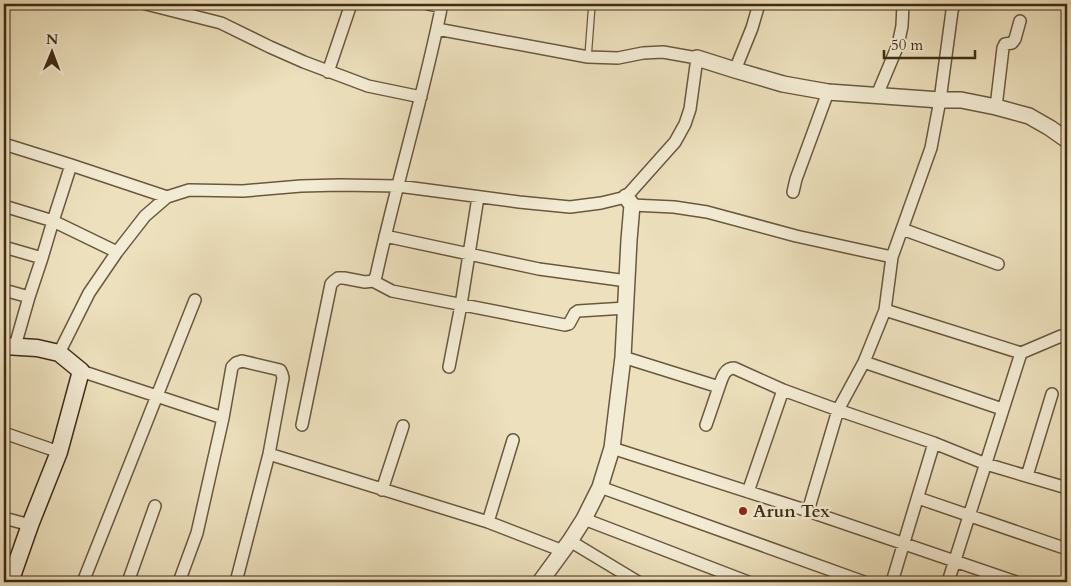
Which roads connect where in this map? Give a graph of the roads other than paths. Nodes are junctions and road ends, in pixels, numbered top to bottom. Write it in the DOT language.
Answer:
graph roads {
  1 [pos="146,4"];
  2 [pos="351,4"];
  3 [pos="428,4"];
  4 [pos="592,4"];
  5 [pos="759,4"];
  6 [pos="903,4"];
  7 [pos="954,4"];
  8 [pos="442,5"];
  9 [pos="1020,21"];
  10 [pos="437,29"];
  11 [pos="588,57"];
  12 [pos="697,58"];
  13 [pos="735,70"];
  14 [pos="328,72"];
  15 [pos="828,92"];
  16 [pos="876,95"];
  17 [pos="421,97"];
  18 [pos="940,100"];
  19 [pos="996,108"];
  20 [pos="1067,140"];
  21 [pos="4,144"];
  22 [pos="72,165"];
  23 [pos="398,186"];
  24 [pos="793,192"];
  25 [pos="167,197"];
  26 [pos="478,197"];
  27 [pos="629,201"];
  28 [pos="4,206"];
  29 [pos="53,221"];
  30 [pos="902,229"];
  31 [pos="385,236"];
  32 [pos="4,247"];
  33 [pos="117,252"];
  34 [pos="469,254"];
  35 [pos="892,257"];
  36 [pos="42,258"];
  37 [pos="998,264"];
  38 [pos="627,280"];
  39 [pos="373,281"];
  40 [pos="4,290"];
  41 [pos="28,298"];
  42 [pos="195,300"];
  43 [pos="461,305"];
  44 [pos="626,308"];
  45 [pos="885,310"];
  46 [pos="1065,333"];
  47 [pos="10,346"];
  48 [pos="1020,353"];
  49 [pos="59,354"];
  50 [pos="623,358"];
  51 [pos="864,362"];
  52 [pos="449,366"];
  53 [pos="81,371"];
  54 [pos="719,387"];
  55 [pos="783,390"];
  56 [pos="1052,394"];
  57 [pos="157,396"];
  58 [pos="1002,409"];
  59 [pos="838,410"];
  60 [pos="223,418"];
  61 [pos="302,425"];
  62 [pos="706,425"];
  63 [pos="403,426"];
  64 [pos="4,433"];
  65 [pos="513,440"];
  66 [pos="934,443"];
  67 [pos="612,448"];
  68 [pos="60,452"];
  69 [pos="269,454"];
  70 [pos="986,464"];
  71 [pos="1027,476"];
  72 [pos="600,487"];
  73 [pos="1067,488"];
  74 [pos="382,490"];
  75 [pos="748,492"];
  76 [pos="918,498"];
  77 [pos="155,506"];
  78 [pos="808,511"];
  79 [pos="969,515"];
  80 [pos="4,518"];
  81 [pos="584,519"];
  82 [pos="488,522"];
  83 [pos="30,525"];
  84 [pos="904,544"];
  85 [pos="566,546"];
  86 [pos="1067,549"];
  87 [pos="955,561"];
  88 [pos="10,582"];
  89 [pos="83,582"];
  90 [pos="128,582"];
  91 [pos="179,582"];
  92 [pos="236,582"];
  93 [pos="540,582"];
  94 [pos="638,582"];
  95 [pos="748,582"];
  96 [pos="864,582"];
  97 [pos="892,582"];
  98 [pos="948,582"];
  99 [pos="1016,582"];
  1 -- 14 [label="street"];
  2 -- 14 [label="street"];
  3 -- 8 [label="street"];
  4 -- 11 [label="lane"];
  5 -- 13 [label="street"];
  6 -- 16 [label="street"];
  7 -- 18 [label="street"];
  8 -- 10 [label="street"];
  9 -- 19 [label="street"];
  10 -- 11 [label="street"];
  10 -- 17 [label="street"];
  11 -- 12 [label="street"];
  12 -- 13 [label="street"];
  12 -- 27 [label="street"];
  13 -- 15 [label="street"];
  14 -- 17 [label="street"];
  15 -- 16 [label="street"];
  15 -- 24 [label="street"];
  16 -- 18 [label="street"];
  17 -- 23 [label="street"];
  18 -- 19 [label="street"];
  18 -- 30 [label="street"];
  19 -- 20 [label="street"];
  21 -- 22 [label="street"];
  22 -- 25 [label="street"];
  22 -- 29 [label="street"];
  23 -- 25 [label="street"];
  23 -- 26 [label="street"];
  23 -- 31 [label="street"];
  25 -- 33 [label="street"];
  26 -- 27 [label="street"];
  26 -- 34 [label="street"];
  27 -- 35 [label="street"];
  27 -- 38 [label="street"];
  28 -- 29 [label="street"];
  29 -- 33 [label="street"];
  29 -- 36 [label="street"];
  30 -- 35 [label="street"];
  30 -- 37 [label="street"];
  31 -- 34 [label="street"];
  31 -- 39 [label="street"];
  32 -- 36 [label="street"];
  33 -- 49 [label="street"];
  34 -- 38 [label="street"];
  34 -- 43 [label="street"];
  35 -- 45 [label="street"];
  36 -- 41 [label="street"];
  38 -- 44 [label="street"];
  39 -- 43 [label="street"];
  39 -- 61 [label="street"];
  40 -- 41 [label="street"];
  41 -- 47 [label="street"];
  42 -- 57 [label="street"];
  43 -- 44 [label="street"];
  43 -- 52 [label="street"];
  44 -- 50 [label="street"];
  45 -- 48 [label="street"];
  45 -- 51 [label="street"];
  46 -- 48 [label="street"];
  47 -- 49 [label="main road"];
  48 -- 58 [label="street"];
  49 -- 53 [label="main road"];
  50 -- 54 [label="street"];
  50 -- 67 [label="street"];
  51 -- 58 [label="street"];
  51 -- 59 [label="street"];
  53 -- 57 [label="street"];
  53 -- 68 [label="main road"];
  54 -- 55 [label="street"];
  54 -- 62 [label="street"];
  55 -- 59 [label="street"];
  55 -- 75 [label="street"];
  56 -- 71 [label="street"];
  57 -- 60 [label="street"];
  57 -- 89 [label="street"];
  58 -- 70 [label="street"];
  59 -- 66 [label="street"];
  59 -- 78 [label="street"];
  60 -- 69 [label="street"];
  60 -- 91 [label="street"];
  63 -- 74 [label="street"];
  64 -- 68 [label="street"];
  65 -- 82 [label="street"];
  66 -- 70 [label="street"];
  66 -- 76 [label="street"];
  67 -- 72 [label="street"];
  67 -- 75 [label="street"];
  68 -- 83 [label="main road"];
  69 -- 74 [label="street"];
  69 -- 92 [label="street"];
  70 -- 71 [label="street"];
  70 -- 79 [label="street"];
  71 -- 73 [label="street"];
  72 -- 81 [label="street"];
  72 -- 96 [label="street"];
  74 -- 82 [label="street"];
  75 -- 78 [label="street"];
  76 -- 79 [label="street"];
  76 -- 84 [label="street"];
  77 -- 90 [label="street"];
  78 -- 84 [label="street"];
  79 -- 86 [label="street"];
  79 -- 87 [label="street"];
  80 -- 83 [label="street"];
  81 -- 85 [label="street"];
  81 -- 95 [label="street"];
  82 -- 85 [label="street"];
  83 -- 88 [label="main road"];
  84 -- 87 [label="street"];
  84 -- 97 [label="street"];
  85 -- 93 [label="street"];
  85 -- 94 [label="street"];
  87 -- 98 [label="street"];
  87 -- 99 [label="street"];
}
